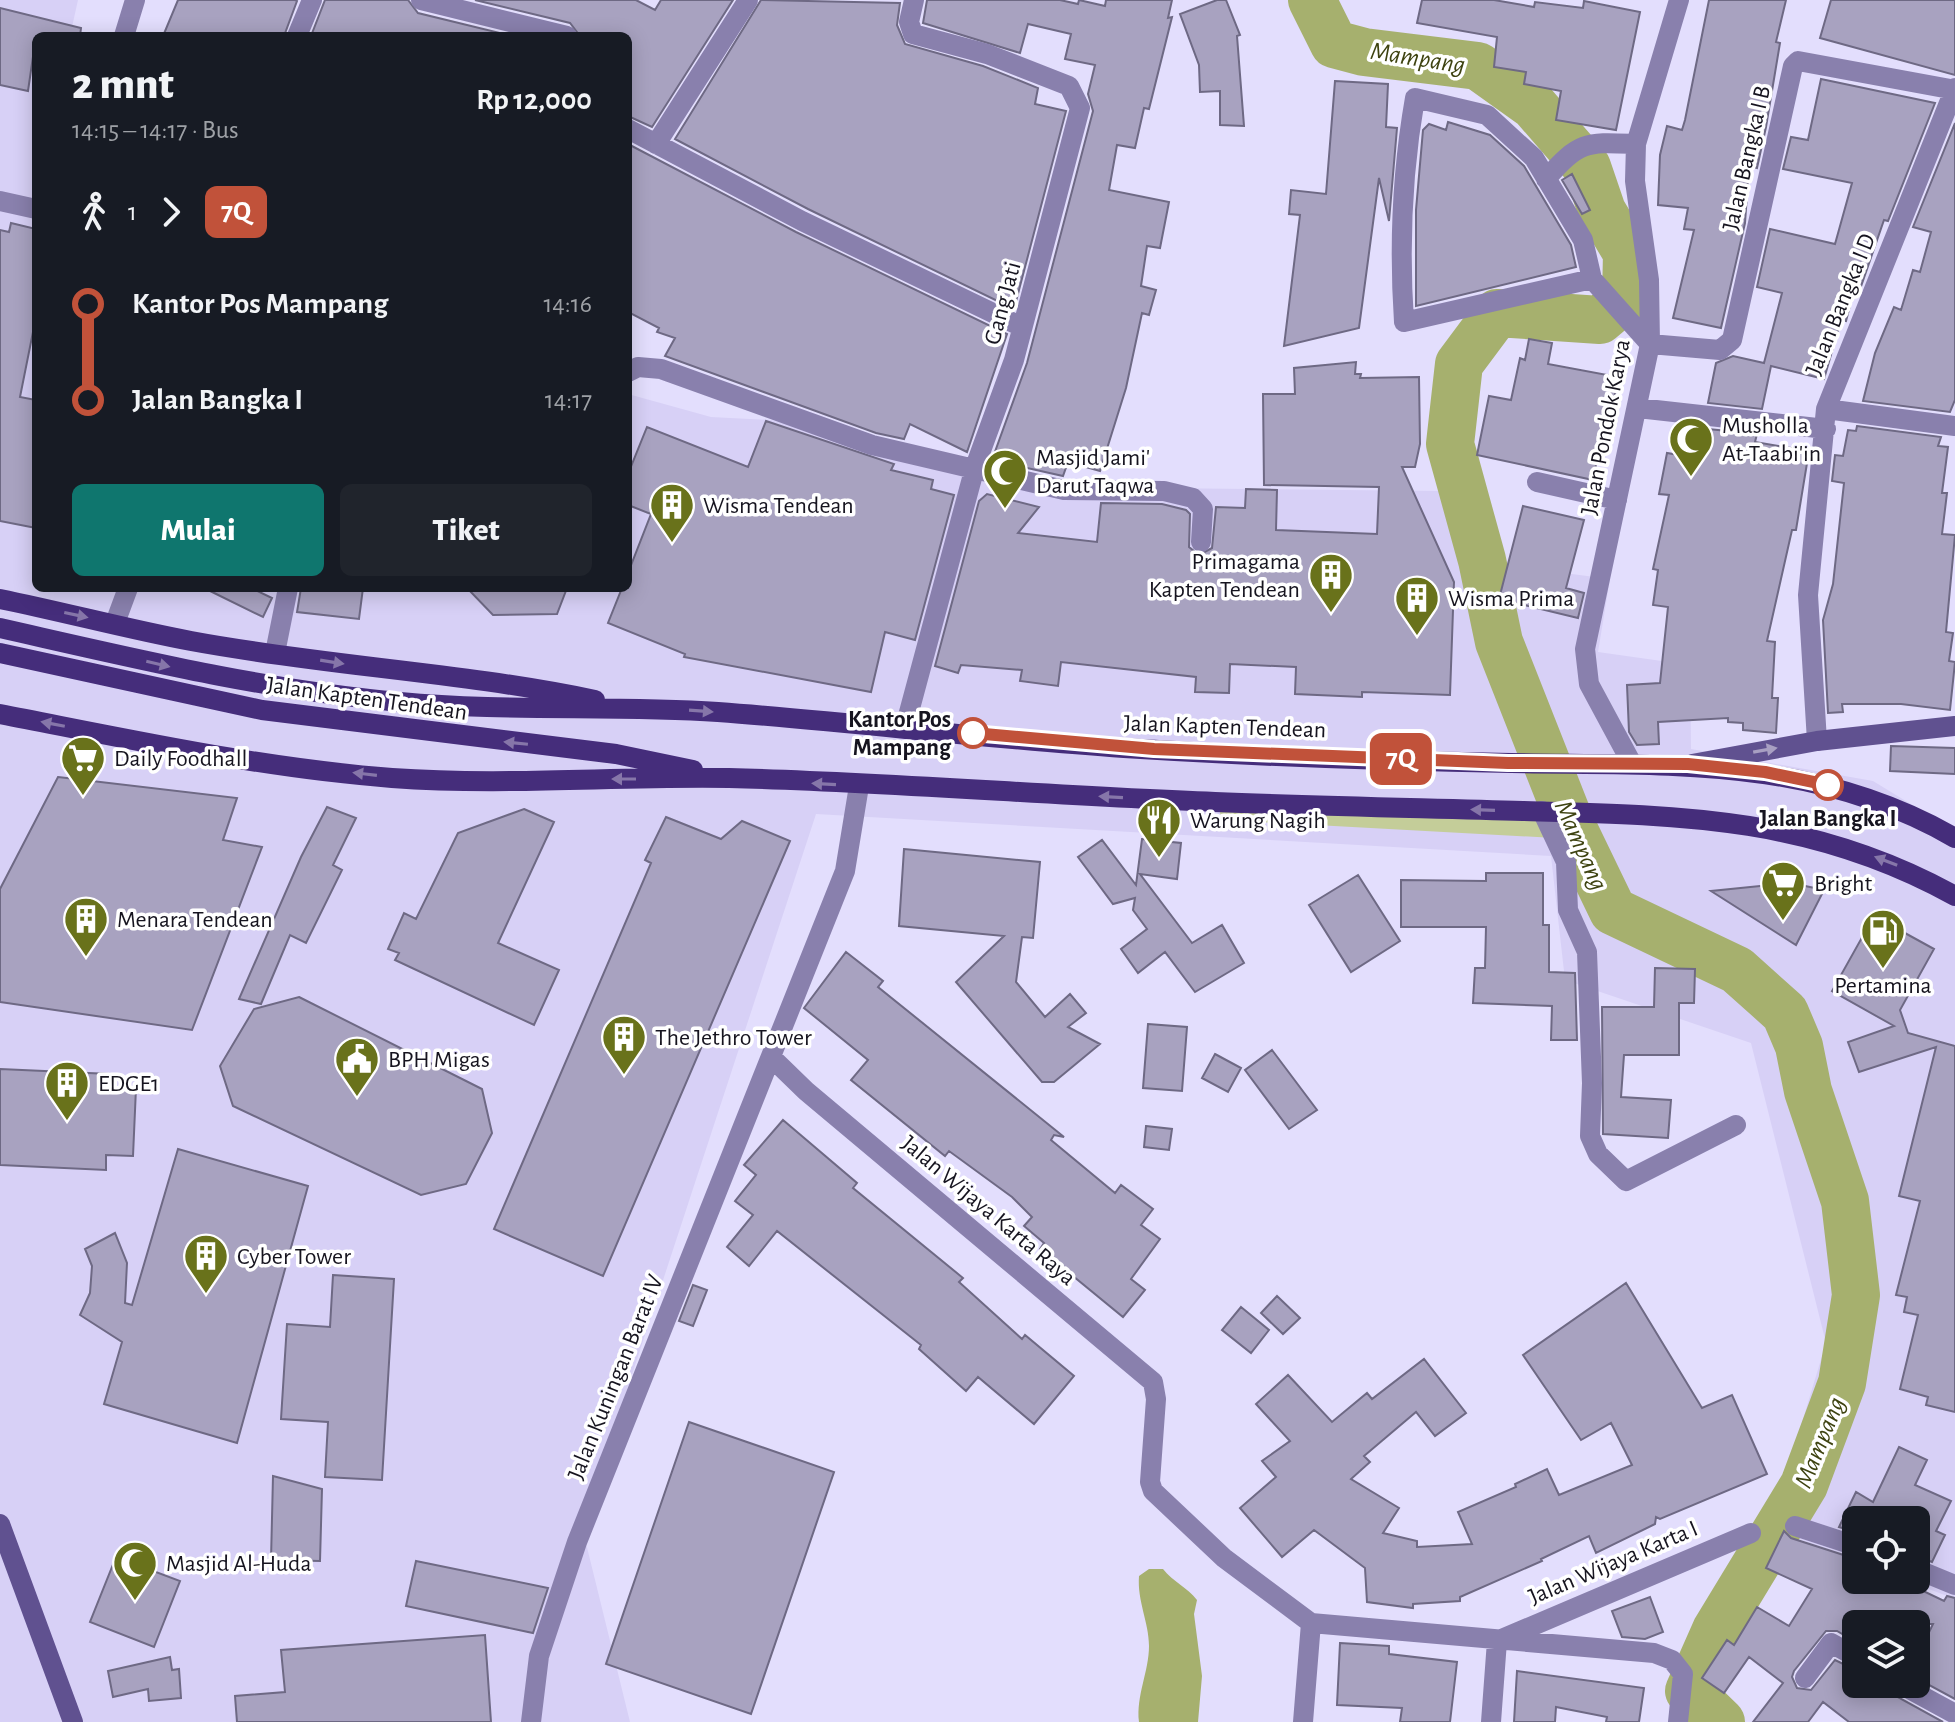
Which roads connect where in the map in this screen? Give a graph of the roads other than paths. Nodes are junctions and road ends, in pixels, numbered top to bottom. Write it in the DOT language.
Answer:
graph roads {
  1 [pos="135,0"];
  2 [pos="312,0"];
  3 [pos="421,0"];
  4 [pos="748,0"];
  5 [pos="914,0"];
  6 [pos="1679,0"];
  7 [pos="125,32"];
  8 [pos="299,32"];
  9 [pos="551,32"];
  10 [pos="1955,89"];
  11 [pos="632,131"];
  12 [pos="656,144"];
  13 [pos="1636,144"];
  14 [pos="1546,179"];
  15 [pos="0,201"];
  16 [pos="32,208"];
  17 [pos="1592,279"];
  18 [pos="1022,327"];
  19 [pos="1650,344"];
  20 [pos="632,370"];
  21 [pos="1638,408"];
  22 [pos="1826,419"];
  23 [pos="1954,427"];
  24 [pos="975,467"];
  25 [pos="1537,482"];
  26 [pos="1617,500"];
  27 [pos="1201,542"];
  28 [pos="127,592"];
  29 [pos="287,592"];
  30 [pos="0,599"];
  31 [pos="115,623"];
  32 [pos="0,628"];
  33 [pos="0,653"];
  34 [pos="275,653"];
  35 [pos="625,706"];
  36 [pos="0,714"];
  37 [pos="1955,726"];
  38 [pos="905,727"];
  39 [pos="1817,741"];
  40 [pos="1622,763"];
  41 [pos="1688,764"];
  42 [pos="730,778"];
  43 [pos="859,786"];
  44 [pos="1552,811"];
  45 [pos="1955,838"];
  46 [pos="1955,896"];
  47 [pos="771,1057"];
  48 [pos="1736,1125"];
  49 [pos="0,1524"];
  50 [pos="1795,1526"];
  51 [pos="1751,1533"];
  52 [pos="1842,1541"];
  53 [pos="1930,1575"];
  54 [pos="1955,1585"];
  55 [pos="1311,1623"];
  56 [pos="1497,1641"];
  57 [pos="1842,1649"];
  58 [pos="1805,1678"];
  59 [pos="1926,1698"];
  60 [pos="1955,1714"];
  61 [pos="73,1722"];
  62 [pos="531,1722"];
  63 [pos="1303,1722"];
  64 [pos="1491,1722"];
  65 [pos="1678,1722"];
  1 -- 7 [label="street"];
  2 -- 8 [label="street"];
  3 -- 9 [label="street"];
  4 -- 12 [label="street"];
  5 -- 18 [label="street, Gang Jati"];
  6 -- 13 [label="street, Jalan Pondok Karya"];
  10 -- 19 [label="street, Jalan Bangka I B"];
  10 -- 22 [label="street, Jalan Bangka I D"];
  11 -- 12 [label="street"];
  12 -- 18 [label="street"];
  13 -- 14 [label="street"];
  13 -- 19 [label="street, Jalan Pondok Karya"];
  14 -- 17 [label="street"];
  14 -- 17 [label="street"];
  15 -- 16 [label="street"];
  17 -- 19 [label="street"];
  18 -- 24 [label="street, Gang Jati"];
  19 -- 21 [label="street, Jalan Pondok Karya"];
  20 -- 24 [label="street"];
  21 -- 22 [label="street"];
  21 -- 26 [label="street, Jalan Pondok Karya"];
  22 -- 23 [label="street"];
  22 -- 39 [label="street, Jalan Bangka I D"];
  24 -- 27 [label="street"];
  24 -- 38 [label="street, Gang Jati"];
  25 -- 26 [label="street"];
  26 -- 40 [label="street, Jalan Pondok Karya"];
  28 -- 31 [label="street"];
  29 -- 34 [label="street"];
  30 -- 31 [label="main road, Jalan Kapten Tendean, one-way"];
  31 -- 34 [label="main road, Jalan Kapten Tendean"];
  32 -- 35 [label="main road, Jalan Kapten Tendean, one-way"];
  42 -- 33 [label="main road, Jalan Kapten Tendean, one-way"];
  34 -- 35 [label="main road, Jalan Kapten Tendean, one-way"];
  35 -- 38 [label="main road, Jalan Kapten Tendean, one-way"];
  42 -- 36 [label="main road, Jalan Kapten Tendean, one-way"];
  37 -- 39 [label="street"];
  38 -- 40 [label="main road, Jalan Kapten Tendean"];
  41 -- 39 [label="street, one-way"];
  40 -- 41 [label="main road, Jalan Kapten Tendean"];
  41 -- 45 [label="main road, Jalan Kapten Tendean"];
  43 -- 42 [label="main road, Jalan Kapten Tendean, one-way"];
  44 -- 43 [label="main road, Jalan Kapten Tendean, one-way"];
  43 -- 47 [label="street"];
  46 -- 44 [label="main road, Jalan Kapten Tendean, one-way"];
  44 -- 48 [label="street"];
  47 -- 55 [label="street, Jalan Wijaya Karta Raya"];
  47 -- 62 [label="street, Jalan Kuningan Barat IV"];
  49 -- 61 [label="street"];
  50 -- 52 [label="street"];
  51 -- 56 [label="street, Jalan Wijaya Karta I"];
  53 -- 54 [label="street"];
  55 -- 56 [label="street, Jalan Wijaya Karta I"];
  55 -- 63 [label="street"];
  56 -- 64 [label="street"];
  56 -- 65 [label="street, Jalan Wijaya Karta I"];
  57 -- 58 [label="street"];
  59 -- 60 [label="street"];
}
